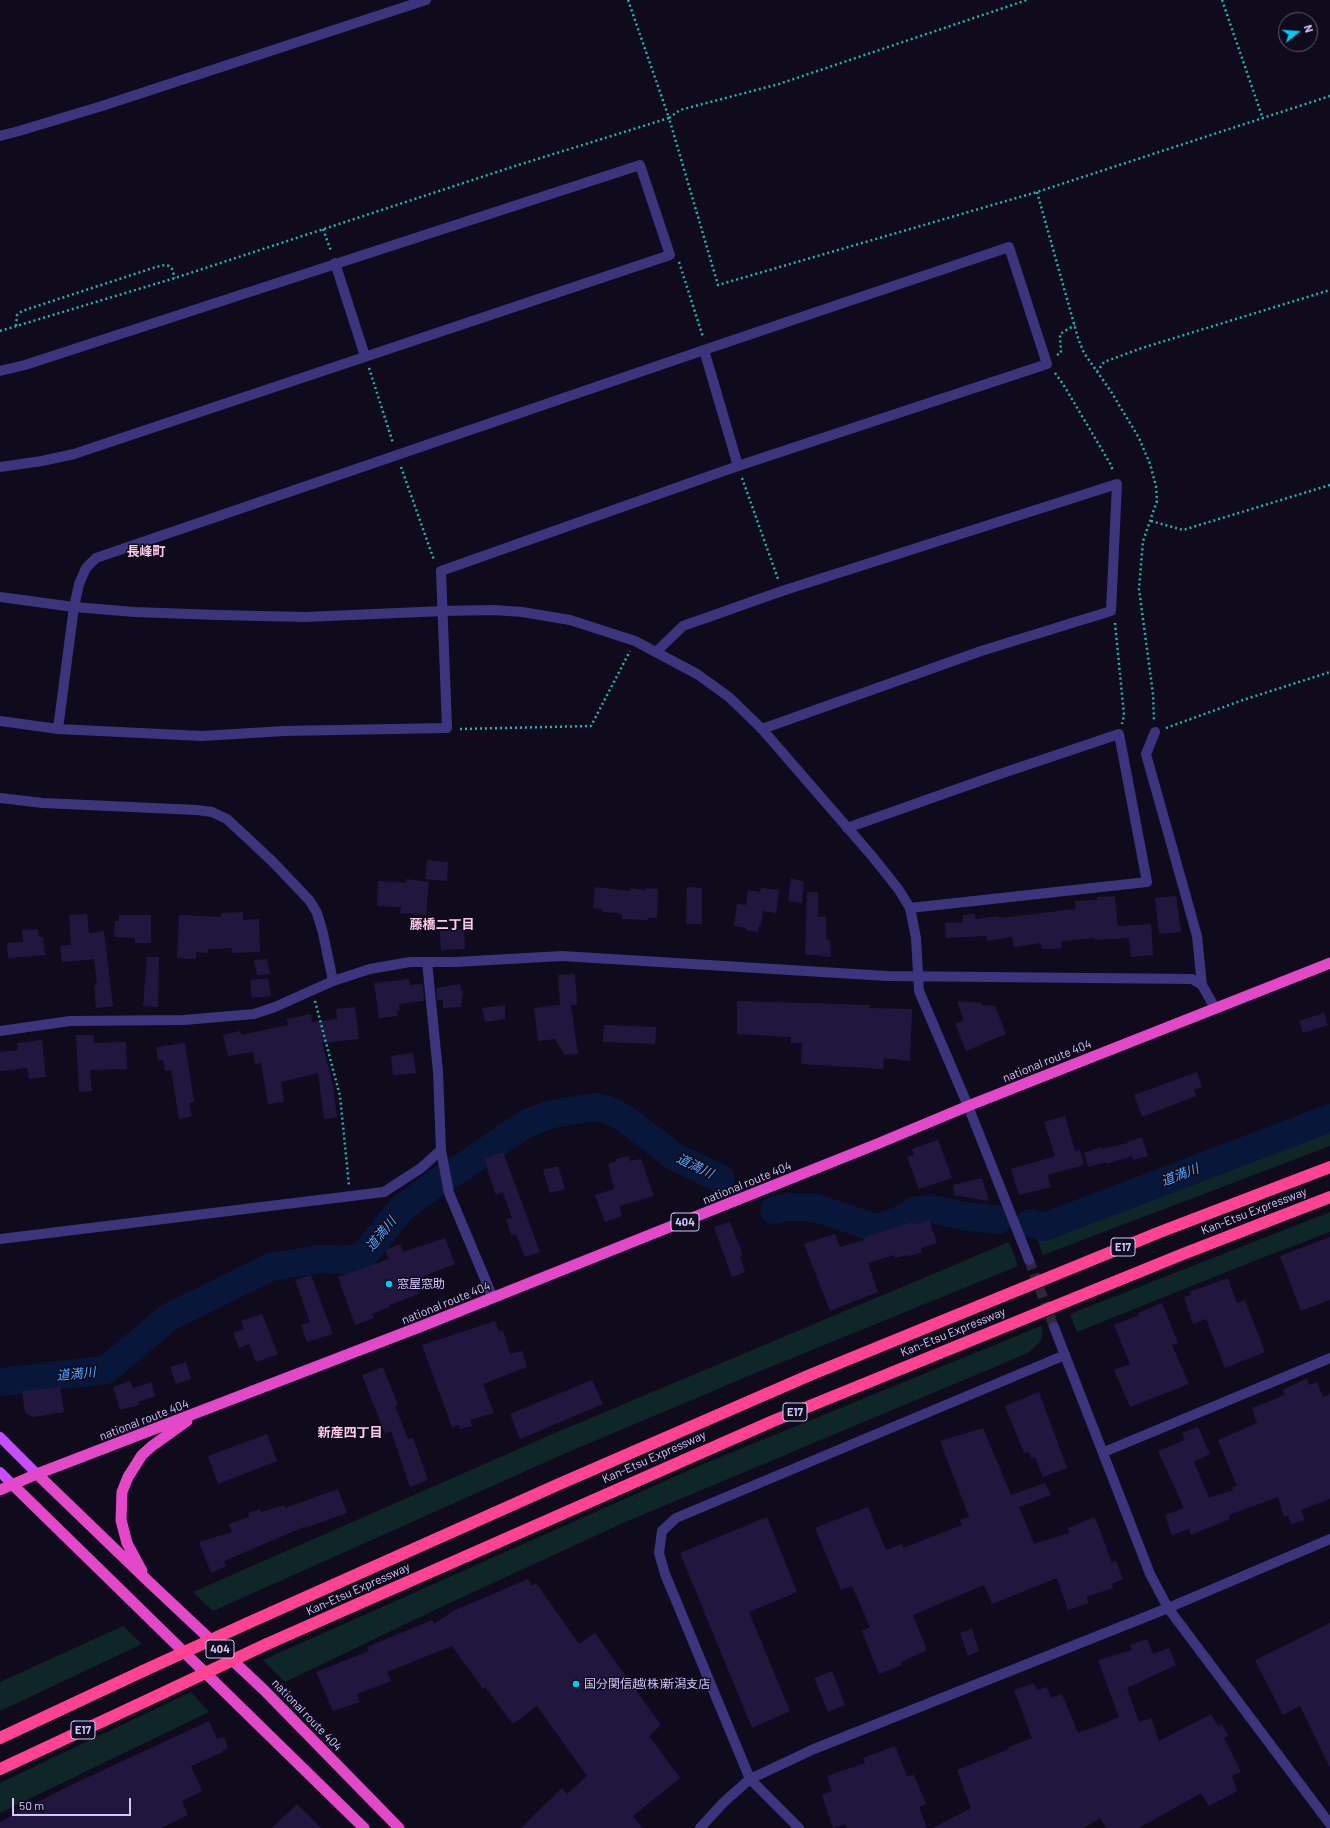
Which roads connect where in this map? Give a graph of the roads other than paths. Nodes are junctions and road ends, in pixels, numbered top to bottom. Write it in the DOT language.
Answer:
graph roads {
  1 [pos="426,0"];
  2 [pos="0,136"];
  3 [pos="335,263"];
  4 [pos="704,350"];
  5 [pos="365,356"];
  6 [pos="0,371"];
  7 [pos="738,466"];
  8 [pos="0,467"];
  9 [pos="0,597"];
  10 [pos="74,607"];
  11 [pos="444,611"];
  12 [pos="657,651"];
  13 [pos="0,721"];
  14 [pos="58,729"];
  15 [pos="762,729"];
  16 [pos="1155,732"];
  17 [pos="0,798"];
  18 [pos="847,828"];
  19 [pos="910,908"];
  20 [pos="427,962"];
  21 [pos="1330,963"];
  22 [pos="918,976"];
  23 [pos="333,981"];
  24 [pos="1202,985"];
  25 [pos="1215,1008"];
  26 [pos="0,1032"];
  27 [pos="968,1106"];
  28 [pos="442,1150"];
  29 [pos="1330,1167"];
  30 [pos="1330,1197"];
  31 [pos="0,1239"];
  32 [pos="1029,1260"];
  33 [pos="493,1298"];
  34 [pos="1054,1327"];
  35 [pos="1065,1355"];
  36 [pos="1330,1358"];
  37 [pos="203,1411"];
  38 [pos="0,1437"];
  39 [pos="1104,1452"];
  40 [pos="0,1472"];
  41 [pos="37,1474"];
  42 [pos="13,1485"];
  43 [pos="0,1490"];
  44 [pos="1330,1539"];
  45 [pos="148,1581"];
  46 [pos="1168,1608"];
  47 [pos="0,1738"];
  48 [pos="0,1769"];
  49 [pos="750,1779"];
  50 [pos="1330,1824"];
  51 [pos="364,1828"];
  52 [pos="399,1828"];
  53 [pos="700,1828"];
  54 [pos="799,1828"];
  1 -- 2 [label="street"];
  3 -- 5 [label="street"];
  3 -- 5 [label="street"];
  3 -- 6 [label="street"];
  4 -- 7 [label="street"];
  4 -- 7 [label="street"];
  4 -- 10 [label="street"];
  5 -- 8 [label="street"];
  7 -- 11 [label="street"];
  9 -- 10 [label="street"];
  10 -- 11 [label="street"];
  10 -- 14 [label="street"];
  11 -- 12 [label="street"];
  11 -- 14 [label="street"];
  12 -- 15 [label="street"];
  12 -- 15 [label="street"];
  13 -- 14 [label="street"];
  15 -- 18 [label="street"];
  16 -- 24 [label="street"];
  17 -- 23 [label="street"];
  18 -- 19 [label="street"];
  18 -- 19 [label="street"];
  19 -- 22 [label="street"];
  20 -- 22 [label="street"];
  20 -- 23 [label="street"];
  20 -- 28 [label="street"];
  21 -- 25 [label="highway, national route 404 / 404"];
  22 -- 24 [label="street"];
  22 -- 27 [label="street"];
  23 -- 26 [label="street"];
  24 -- 25 [label="street"];
  25 -- 27 [label="highway, national route 404 / 404"];
  27 -- 32 [label="street"];
  27 -- 33 [label="highway, national route 404 / 404"];
  28 -- 31 [label="street"];
  28 -- 33 [label="street"];
  29 -- 47 [label="highway, Kan-Etsu Expressway / E17, bridge"];
  30 -- 48 [label="highway, Kan-Etsu Expressway / E17, bridge"];
  33 -- 37 [label="highway, national route 404 / 404"];
  34 -- 35 [label="street"];
  35 -- 39 [label="street"];
  35 -- 49 [label="street"];
  36 -- 39 [label="street"];
  37 -- 41 [label="highway, national route 404 / 404"];
  37 -- 45 [label="highway"];
  38 -- 41 [label="main road"];
  39 -- 46 [label="street"];
  40 -- 42 [label="main road"];
  41 -- 42 [label="highway, national route 404 / 404"];
  41 -- 45 [label="highway, national route 404 / 404"];
  42 -- 43 [label="highway, national route 404 / 404"];
  42 -- 51 [label="highway, 404"];
  44 -- 46 [label="street"];
  45 -- 52 [label="highway, national route 404 / 404"];
  46 -- 49 [label="street"];
  46 -- 50 [label="street"];
  49 -- 53 [label="street"];
  49 -- 54 [label="street"];
}
